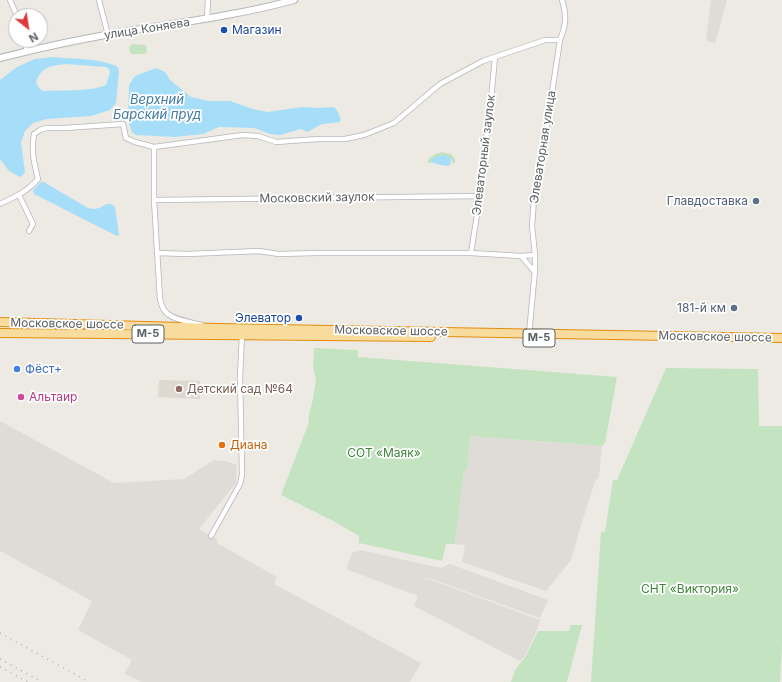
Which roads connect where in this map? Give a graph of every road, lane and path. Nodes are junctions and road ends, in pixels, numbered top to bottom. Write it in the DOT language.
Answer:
graph roads {
  1 [pos="99,0"];
  2 [pos="208,0"];
  3 [pos="294,0"];
  4 [pos="562,0"];
  5 [pos="207,19"];
  6 [pos="108,35"];
  7 [pos="560,40"];
  8 [pos="26,48"];
  9 [pos="27,51"];
  10 [pos="495,57"];
  11 [pos="0,58"];
  12 [pos="154,147"];
  13 [pos="19,195"];
  14 [pos="480,196"];
  15 [pos="154,200"];
  16 [pos="0,204"];
  17 [pos="29,231"];
  18 [pos="157,253"];
  19 [pos="471,253"];
  20 [pos="535,255"];
  21 [pos="521,256"];
  22 [pos="535,273"];
  23 [pos="0,322"];
  24 [pos="218,328"];
  25 [pos="0,333"];
  26 [pos="529,334"];
  27 [pos="242,336"];
  28 [pos="782,338"];
  29 [pos="782,342"];
  30 [pos="211,536"];
  1 -- 6 [label="street"];
  2 -- 5 [label="street"];
  3 -- 5 [label="street, улица Коняева"];
  4 -- 7 [label="street, Элеваторная улица"];
  5 -- 6 [label="street, улица Коняева"];
  6 -- 9 [label="street, улица Коняева"];
  7 -- 10 [label="street"];
  7 -- 20 [label="street, Элеваторная улица"];
  8 -- 9 [label="street"];
  9 -- 11 [label="street, улица Коняева"];
  10 -- 12 [label="street"];
  10 -- 14 [label="street, Элеваторный заулок"];
  12 -- 13 [label="street"];
  12 -- 15 [label="street"];
  13 -- 16 [label="street"];
  13 -- 17 [label="street"];
  14 -- 15 [label="street, Московский заулок"];
  14 -- 19 [label="street, Элеваторный заулок"];
  15 -- 18 [label="street"];
  18 -- 19 [label="street"];
  18 -- 24 [label="street"];
  19 -- 21 [label="street"];
  20 -- 21 [label="street"];
  20 -- 22 [label="street, Элеваторная улица"];
  21 -- 22 [label="street"];
  22 -- 26 [label="street, Элеваторная улица"];
  23 -- 24 [label="highway, Московское шоссе / М-5"];
  24 -- 26 [label="highway, Московское шоссе / М-5"];
  25 -- 27 [label="highway, Московское шоссе / М-5"];
  26 -- 28 [label="highway, Московское шоссе / М-5"];
  27 -- 29 [label="highway, Московское шоссе / М-5"];
  27 -- 30 [label="street"];
}
